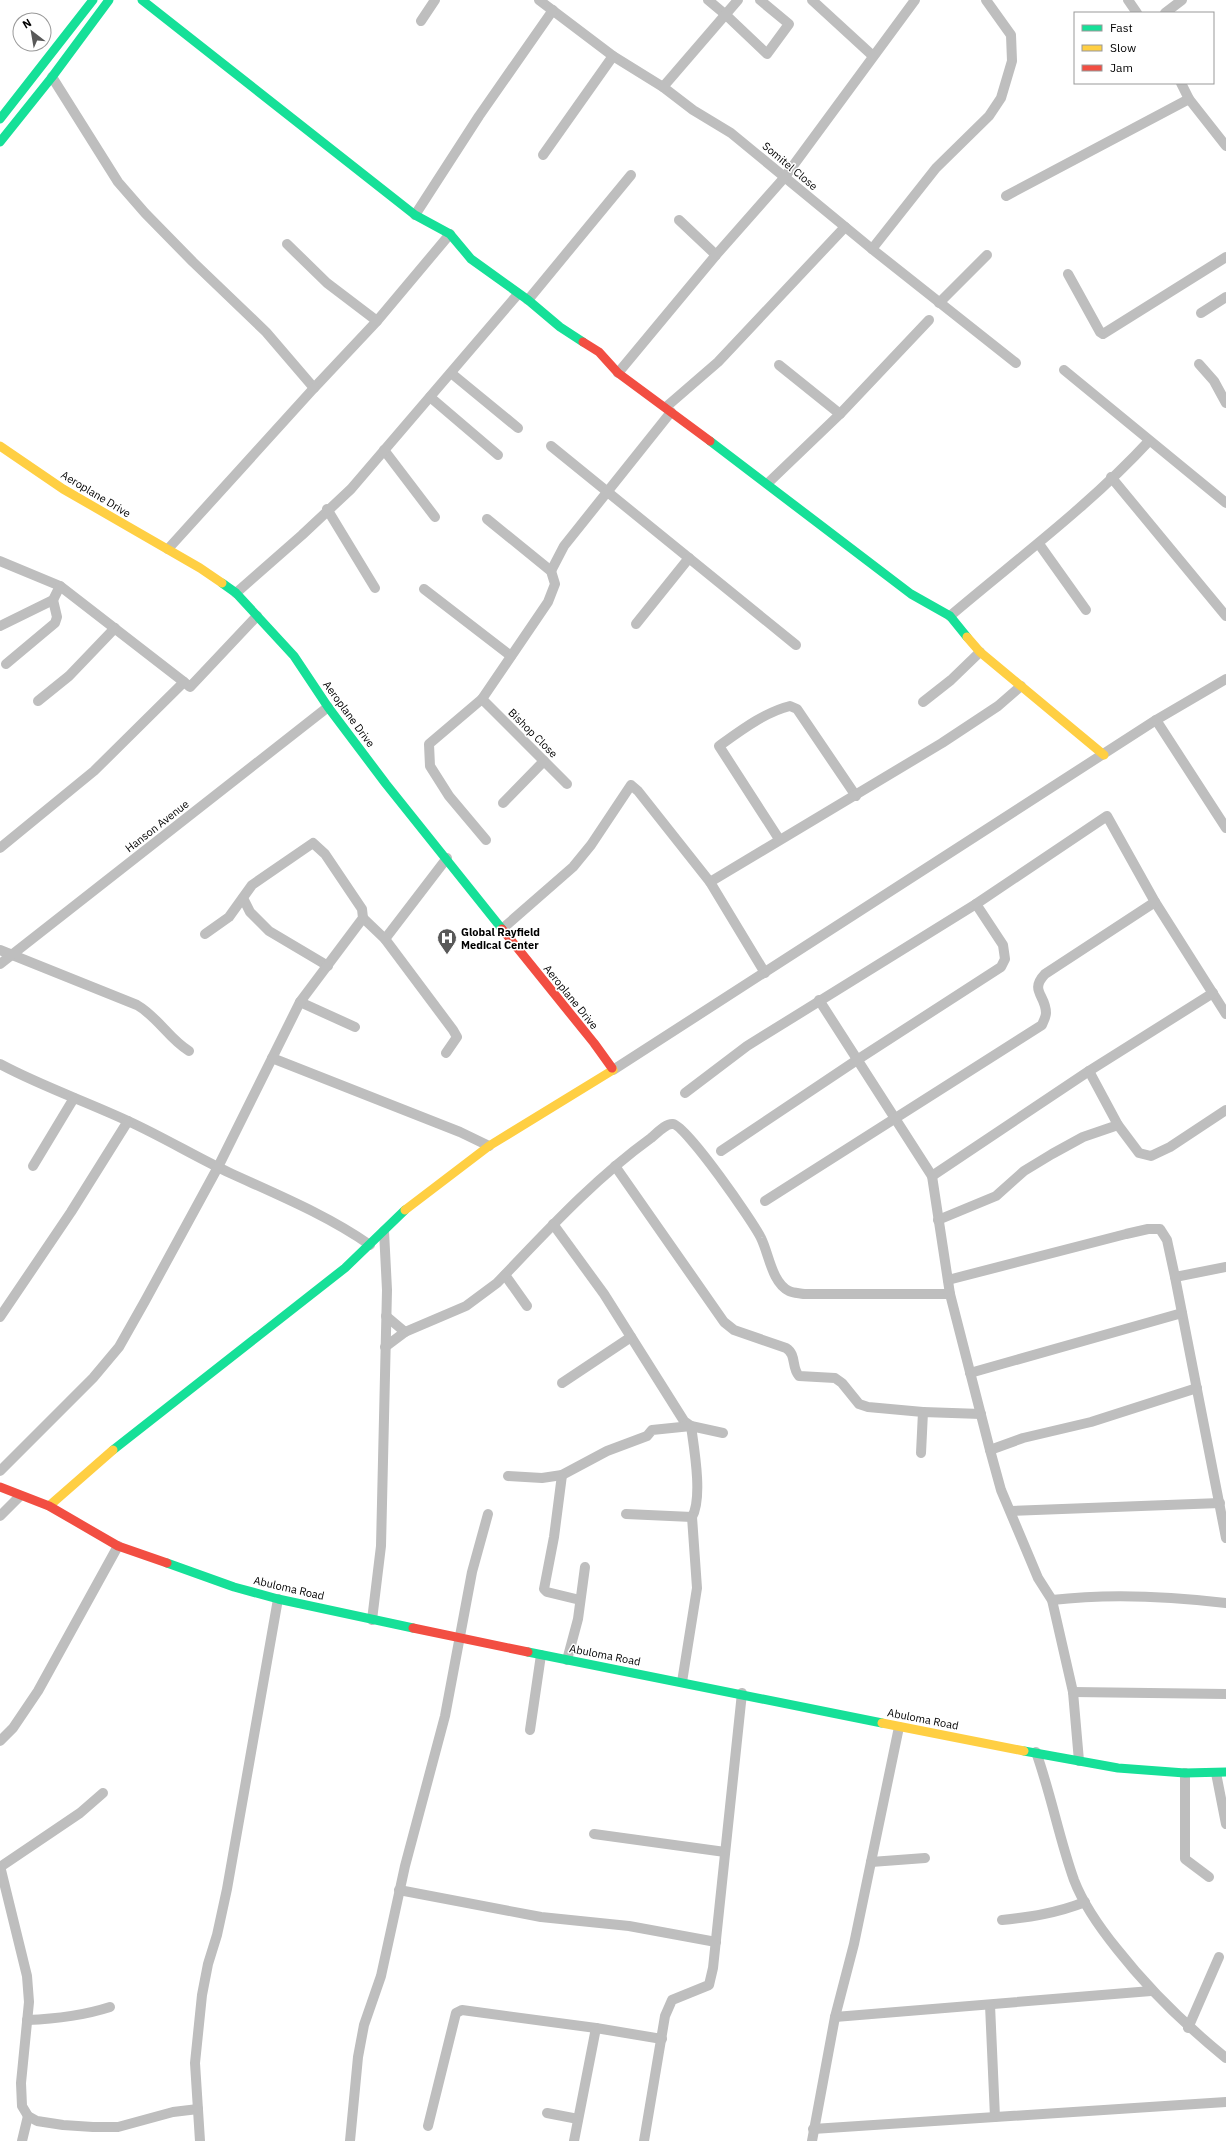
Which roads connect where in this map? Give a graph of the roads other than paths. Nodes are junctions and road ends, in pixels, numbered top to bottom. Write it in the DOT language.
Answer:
graph roads {
  1 [pos="93,0"];
  2 [pos="109,0"];
  3 [pos="142,0"];
  4 [pos="435,0"];
  5 [pos="539,0"];
  6 [pos="708,0"];
  7 [pos="738,0"];
  8 [pos="760,0"];
  9 [pos="812,0"];
  10 [pos="915,0"];
  11 [pos="986,0"];
  12 [pos="1128,0"];
  13 [pos="1182,0"];
  14 [pos="553,10"];
  15 [pos="1135,12"];
  16 [pos="1166,12"];
  17 [pos="726,15"];
  18 [pos="421,21"];
  19 [pos="613,56"];
  20 [pos="873,56"];
  21 [pos="52,77"];
  22 [pos="1182,84"];
  23 [pos="663,87"];
  24 [pos="1189,99"];
  25 [pos="0,119"];
  26 [pos="0,142"];
  27 [pos="1226,146"];
  28 [pos="543,155"];
  29 [pos="631,175"];
  30 [pos="784,178"];
  31 [pos="1006,196"];
  32 [pos="415,215"];
  33 [pos="679,220"];
  34 [pos="845,226"];
  35 [pos="450,234"];
  36 [pos="287,244"];
  37 [pos="872,249"];
  38 [pos="716,255"];
  39 [pos="987,255"];
  40 [pos="1226,257"];
  41 [pos="1068,274"];
  42 [pos="518,294"];
  43 [pos="1226,297"];
  44 [pos="528,300"];
  45 [pos="939,303"];
  46 [pos="1201,312"];
  47 [pos="930,320"];
  48 [pos="377,321"];
  49 [pos="1016,363"];
  50 [pos="1199,364"];
  51 [pos="779,365"];
  52 [pos="1064,370"];
  53 [pos="451,373"];
  54 [pos="618,373"];
  55 [pos="314,388"];
  56 [pos="430,397"];
  57 [pos="1226,402"];
  58 [pos="669,410"];
  59 [pos="840,414"];
  60 [pos="518,428"];
  61 [pos="1148,441"];
  62 [pos="0,446"];
  63 [pos="551,446"];
  64 [pos="384,450"];
  65 [pos="498,455"];
  66 [pos="1111,477"];
  67 [pos="768,484"];
  68 [pos="608,492"];
  69 [pos="1226,503"];
  70 [pos="327,509"];
  71 [pos="435,517"];
  72 [pos="487,520"];
  73 [pos="1039,544"];
  74 [pos="168,549"];
  75 [pos="689,558"];
  76 [pos="0,561"];
  77 [pos="551,571"];
  78 [pos="60,586"];
  79 [pos="375,588"];
  80 [pos="424,589"];
  81 [pos="236,593"];
  82 [pos="53,600"];
  83 [pos="1086,610"];
  84 [pos="257,616"];
  85 [pos="950,616"];
  86 [pos="1226,616"];
  87 [pos="636,624"];
  88 [pos="0,626"];
  89 [pos="115,628"];
  90 [pos="796,645"];
  91 [pos="980,652"];
  92 [pos="511,656"];
  93 [pos="6,664"];
  94 [pos="1226,678"];
  95 [pos="184,682"];
  96 [pos="1021,686"];
  97 [pos="482,699"];
  98 [pos="38,701"];
  99 [pos="923,702"];
  100 [pos="328,707"];
  101 [pos="1156,720"];
  102 [pos="1104,755"];
  103 [pos="544,761"];
  104 [pos="567,784"];
  105 [pos="856,796"];
  106 [pos="503,803"];
  107 [pos="1226,828"];
  108 [pos="779,839"];
  109 [pos="486,840"];
  110 [pos="0,848"];
  111 [pos="447,858"];
  112 [pos="710,882"];
  113 [pos="243,898"];
  114 [pos="1155,902"];
  115 [pos="976,904"];
  116 [pos="363,918"];
  117 [pos="502,929"];
  118 [pos="205,934"];
  119 [pos="385,939"];
  120 [pos="0,950"];
  121 [pos="11,954"];
  122 [pos="0,964"];
  123 [pos="328,966"];
  124 [pos="765,973"];
  125 [pos="1213,993"];
  126 [pos="819,1000"];
  127 [pos="300,1002"];
  128 [pos="1226,1014"];
  129 [pos="355,1028"];
  130 [pos="189,1051"];
  131 [pos="446,1053"];
  132 [pos="272,1058"];
  133 [pos="857,1060"];
  134 [pos="0,1064"];
  135 [pos="613,1070"];
  136 [pos="1089,1071"];
  137 [pos="685,1093"];
  138 [pos="74,1098"];
  139 [pos="1226,1110"];
  140 [pos="896,1119"];
  141 [pos="128,1121"];
  142 [pos="1118,1125"];
  143 [pos="489,1146"];
  144 [pos="721,1151"];
  145 [pos="33,1166"];
  146 [pos="615,1166"];
  147 [pos="218,1167"];
  148 [pos="932,1176"];
  149 [pos="765,1201"];
  150 [pos="938,1220"];
  151 [pos="553,1224"];
  152 [pos="384,1231"];
  153 [pos="370,1245"];
  154 [pos="1226,1267"];
  155 [pos="505,1275"];
  156 [pos="1176,1277"];
  157 [pos="948,1280"];
  158 [pos="950,1294"];
  159 [pos="527,1306"];
  160 [pos="1182,1313"];
  161 [pos="386,1316"];
  162 [pos="0,1317"];
  163 [pos="405,1332"];
  164 [pos="631,1337"];
  165 [pos="385,1347"];
  166 [pos="970,1373"];
  167 [pos="562,1383"];
  168 [pos="1197,1388"];
  169 [pos="923,1412"];
  170 [pos="981,1414"];
  171 [pos="691,1426"];
  172 [pos="723,1433"];
  173 [pos="990,1450"];
  174 [pos="921,1453"];
  175 [pos="0,1471"];
  176 [pos="562,1475"];
  177 [pos="508,1476"];
  178 [pos="0,1487"];
  179 [pos="20,1496"];
  180 [pos="1220,1503"];
  181 [pos="49,1506"];
  182 [pos="1011,1511"];
  183 [pos="488,1514"];
  184 [pos="626,1514"];
  185 [pos="0,1516"];
  186 [pos="692,1517"];
  187 [pos="1226,1538"];
  188 [pos="118,1546"];
  189 [pos="585,1567"];
  190 [pos="278,1599"];
  191 [pos="580,1600"];
  192 [pos="1052,1600"];
  193 [pos="1226,1603"];
  194 [pos="372,1620"];
  195 [pos="458,1638"];
  196 [pos="541,1655"];
  197 [pos="567,1660"];
  198 [pos="682,1682"];
  199 [pos="1073,1692"];
  200 [pos="742,1693"];
  201 [pos="1226,1694"];
  202 [pos="899,1727"];
  203 [pos="530,1730"];
  204 [pos="0,1741"];
  205 [pos="1036,1752"];
  206 [pos="1079,1761"];
  207 [pos="1221,1772"];
  208 [pos="1185,1773"];
  209 [pos="103,1793"];
  210 [pos="1226,1824"];
  211 [pos="594,1834"];
  212 [pos="725,1852"];
  213 [pos="926,1858"];
  214 [pos="871,1862"];
  215 [pos="0,1867"];
  216 [pos="1209,1877"];
  217 [pos="399,1890"];
  218 [pos="1085,1902"];
  219 [pos="1002,1920"];
  220 [pos="716,1942"];
  221 [pos="1218,1957"];
  222 [pos="1151,1991"];
  223 [pos="990,2005"];
  224 [pos="110,2007"];
  225 [pos="835,2017"];
  226 [pos="27,2020"];
  227 [pos="596,2028"];
  228 [pos="1188,2028"];
  229 [pos="662,2039"];
  230 [pos="1226,2058"];
  231 [pos="1226,2102"];
  232 [pos="198,2109"];
  233 [pos="547,2113"];
  234 [pos="28,2116"];
  235 [pos="995,2117"];
  236 [pos="578,2119"];
  237 [pos="428,2126"];
  238 [pos="813,2129"];
  239 [pos="22,2141"];
  240 [pos="200,2141"];
  241 [pos="350,2141"];
  242 [pos="574,2141"];
  243 [pos="644,2141"];
  244 [pos="812,2141"];
  1 -- 25 [label="street"];
  2 -- 21 [label="street"];
  3 -- 32 [label="street"];
  4 -- 18 [label="street"];
  5 -- 14 [label="street, Somitel Close"];
  6 -- 17 [label="street"];
  7 -- 17 [label="street"];
  8 -- 17 [label="street"];
  9 -- 20 [label="street"];
  10 -- 20 [label="street"];
  11 -- 37 [label="street"];
  12 -- 15 [label="street"];
  13 -- 16 [label="street"];
  14 -- 19 [label="street, Somitel Close"];
  14 -- 32 [label="street"];
  17 -- 23 [label="street"];
  19 -- 23 [label="street, Somitel Close"];
  19 -- 28 [label="street"];
  20 -- 30 [label="street"];
  21 -- 26 [label="street"];
  21 -- 55 [label="street"];
  22 -- 24 [label="street"];
  23 -- 30 [label="street, Somitel Close"];
  24 -- 27 [label="street"];
  24 -- 31 [label="street"];
  29 -- 44 [label="street"];
  30 -- 34 [label="street, Somitel Close"];
  30 -- 38 [label="street"];
  32 -- 35 [label="street"];
  33 -- 38 [label="street"];
  34 -- 37 [label="street, Somitel Close"];
  34 -- 58 [label="street"];
  35 -- 42 [label="street"];
  35 -- 48 [label="street"];
  36 -- 48 [label="street"];
  37 -- 45 [label="street, Somitel Close"];
  38 -- 54 [label="street"];
  39 -- 45 [label="street"];
  40 -- 41 [label="street"];
  42 -- 44 [label="street"];
  42 -- 53 [label="street"];
  43 -- 46 [label="street"];
  44 -- 54 [label="street"];
  45 -- 49 [label="street, Somitel Close"];
  47 -- 59 [label="street"];
  48 -- 55 [label="street"];
  50 -- 57 [label="street"];
  51 -- 59 [label="street"];
  52 -- 61 [label="street"];
  53 -- 56 [label="street"];
  53 -- 60 [label="street"];
  54 -- 58 [label="street"];
  55 -- 74 [label="street"];
  56 -- 64 [label="street"];
  56 -- 65 [label="street"];
  58 -- 67 [label="street"];
  58 -- 68 [label="street"];
  59 -- 67 [label="street"];
  61 -- 66 [label="street"];
  61 -- 69 [label="street"];
  62 -- 74 [label="street, Aeroplane Drive"];
  63 -- 68 [label="street"];
  64 -- 70 [label="street"];
  64 -- 71 [label="street"];
  66 -- 73 [label="street"];
  66 -- 86 [label="street"];
  67 -- 85 [label="street"];
  68 -- 75 [label="street"];
  68 -- 77 [label="street"];
  70 -- 79 [label="street"];
  70 -- 81 [label="street"];
  72 -- 77 [label="street"];
  73 -- 83 [label="street"];
  73 -- 85 [label="street"];
  74 -- 81 [label="street, Aeroplane Drive"];
  75 -- 87 [label="street"];
  75 -- 90 [label="street"];
  76 -- 78 [label="street"];
  77 -- 92 [label="street"];
  78 -- 82 [label="street"];
  78 -- 89 [label="street"];
  80 -- 92 [label="street"];
  81 -- 84 [label="street, Aeroplane Drive"];
  82 -- 88 [label="street"];
  82 -- 93 [label="street"];
  84 -- 95 [label="street"];
  84 -- 100 [label="street, Aeroplane Drive"];
  85 -- 91 [label="street"];
  89 -- 95 [label="street"];
  89 -- 98 [label="street"];
  91 -- 96 [label="street"];
  91 -- 99 [label="street"];
  92 -- 97 [label="street"];
  94 -- 101 [label="street"];
  95 -- 110 [label="street"];
  96 -- 102 [label="street"];
  96 -- 105 [label="street"];
  97 -- 103 [label="street, Bishop Close"];
  97 -- 109 [label="street"];
  100 -- 111 [label="street, Aeroplane Drive"];
  100 -- 121 [label="street, Hanson Avenue"];
  101 -- 102 [label="street"];
  101 -- 107 [label="street"];
  102 -- 124 [label="street"];
  103 -- 104 [label="street, Bishop Close"];
  103 -- 106 [label="street"];
  105 -- 108 [label="street"];
  105 -- 108 [label="street"];
  108 -- 112 [label="street"];
  111 -- 117 [label="street, Aeroplane Drive"];
  111 -- 119 [label="street"];
  112 -- 117 [label="street"];
  112 -- 124 [label="street"];
  113 -- 116 [label="street"];
  113 -- 118 [label="street"];
  113 -- 123 [label="street"];
  114 -- 115 [label="street"];
  114 -- 125 [label="street"];
  114 -- 140 [label="street"];
  115 -- 126 [label="street"];
  115 -- 133 [label="street"];
  116 -- 119 [label="street"];
  116 -- 123 [label="street"];
  117 -- 135 [label="street, Aeroplane Drive"];
  119 -- 131 [label="street"];
  120 -- 121 [label="street"];
  121 -- 122 [label="street, Hanson Avenue"];
  121 -- 130 [label="street"];
  123 -- 127 [label="street"];
  124 -- 135 [label="street"];
  125 -- 128 [label="street"];
  125 -- 136 [label="street"];
  126 -- 133 [label="street"];
  126 -- 137 [label="street"];
  127 -- 129 [label="street"];
  127 -- 132 [label="street"];
  132 -- 143 [label="street"];
  132 -- 147 [label="street"];
  133 -- 140 [label="street"];
  133 -- 144 [label="street"];
  134 -- 138 [label="street"];
  135 -- 143 [label="street"];
  136 -- 142 [label="street"];
  136 -- 148 [label="street"];
  138 -- 141 [label="street"];
  138 -- 145 [label="street"];
  139 -- 142 [label="street"];
  140 -- 148 [label="street"];
  140 -- 149 [label="street"];
  141 -- 147 [label="street"];
  141 -- 162 [label="street"];
  142 -- 150 [label="street"];
  143 -- 152 [label="street"];
  146 -- 151 [label="street"];
  146 -- 158 [label="street"];
  146 -- 169 [label="street"];
  147 -- 153 [label="street"];
  147 -- 175 [label="street"];
  148 -- 150 [label="street"];
  150 -- 157 [label="street"];
  151 -- 155 [label="street"];
  151 -- 164 [label="street"];
  152 -- 153 [label="street"];
  152 -- 161 [label="street"];
  153 -- 181 [label="street"];
  154 -- 156 [label="street"];
  155 -- 159 [label="street"];
  155 -- 163 [label="street"];
  156 -- 157 [label="street"];
  156 -- 160 [label="street"];
  157 -- 158 [label="street"];
  158 -- 166 [label="street"];
  160 -- 166 [label="street"];
  160 -- 168 [label="street"];
  161 -- 163 [label="street"];
  161 -- 165 [label="street"];
  163 -- 165 [label="street"];
  164 -- 167 [label="street"];
  164 -- 171 [label="street"];
  165 -- 194 [label="street"];
  166 -- 170 [label="street"];
  168 -- 173 [label="street"];
  168 -- 180 [label="street"];
  169 -- 170 [label="street"];
  169 -- 174 [label="street"];
  170 -- 173 [label="street"];
  171 -- 172 [label="street"];
  171 -- 176 [label="street"];
  171 -- 186 [label="street"];
  173 -- 182 [label="street"];
  176 -- 177 [label="street"];
  176 -- 191 [label="street"];
  178 -- 179 [label="street, Abuloma Road"];
  179 -- 181 [label="street, Abuloma Road"];
  179 -- 185 [label="street"];
  180 -- 182 [label="street"];
  180 -- 187 [label="street"];
  181 -- 188 [label="street, Abuloma Road"];
  182 -- 192 [label="street"];
  183 -- 195 [label="street"];
  184 -- 186 [label="street"];
  186 -- 198 [label="street"];
  188 -- 190 [label="street, Abuloma Road"];
  188 -- 204 [label="street"];
  189 -- 191 [label="street"];
  190 -- 194 [label="street, Abuloma Road"];
  190 -- 232 [label="street"];
  191 -- 197 [label="street"];
  192 -- 193 [label="street"];
  192 -- 199 [label="street"];
  194 -- 195 [label="street, Abuloma Road"];
  195 -- 196 [label="street, Abuloma Road"];
  195 -- 217 [label="street"];
  196 -- 197 [label="street, Abuloma Road"];
  196 -- 203 [label="street"];
  197 -- 198 [label="street, Abuloma Road"];
  198 -- 200 [label="street, Abuloma Road"];
  199 -- 201 [label="street"];
  199 -- 206 [label="street"];
  200 -- 202 [label="street, Abuloma Road"];
  200 -- 212 [label="street"];
  202 -- 205 [label="street, Abuloma Road"];
  202 -- 214 [label="street"];
  205 -- 206 [label="street, Abuloma Road"];
  205 -- 218 [label="street"];
  206 -- 208 [label="street, Abuloma Road"];
  207 -- 208 [label="street, Abuloma Road"];
  207 -- 210 [label="street"];
  208 -- 216 [label="street"];
  209 -- 215 [label="street"];
  211 -- 212 [label="street"];
  212 -- 220 [label="street"];
  213 -- 214 [label="street"];
  214 -- 225 [label="street"];
  215 -- 226 [label="street"];
  217 -- 220 [label="street"];
  217 -- 241 [label="street"];
  218 -- 219 [label="street"];
  218 -- 222 [label="street"];
  220 -- 229 [label="street"];
  221 -- 228 [label="street"];
  222 -- 223 [label="street"];
  222 -- 228 [label="street"];
  223 -- 225 [label="street"];
  223 -- 235 [label="street"];
  224 -- 226 [label="street"];
  225 -- 238 [label="street"];
  226 -- 234 [label="street"];
  227 -- 229 [label="street"];
  227 -- 236 [label="street"];
  227 -- 237 [label="street"];
  228 -- 230 [label="street"];
  229 -- 243 [label="street"];
  231 -- 235 [label="street"];
  232 -- 234 [label="street"];
  232 -- 240 [label="street"];
  233 -- 236 [label="street"];
  234 -- 239 [label="street"];
  235 -- 238 [label="street"];
  236 -- 242 [label="street"];
  238 -- 244 [label="street"];
}
